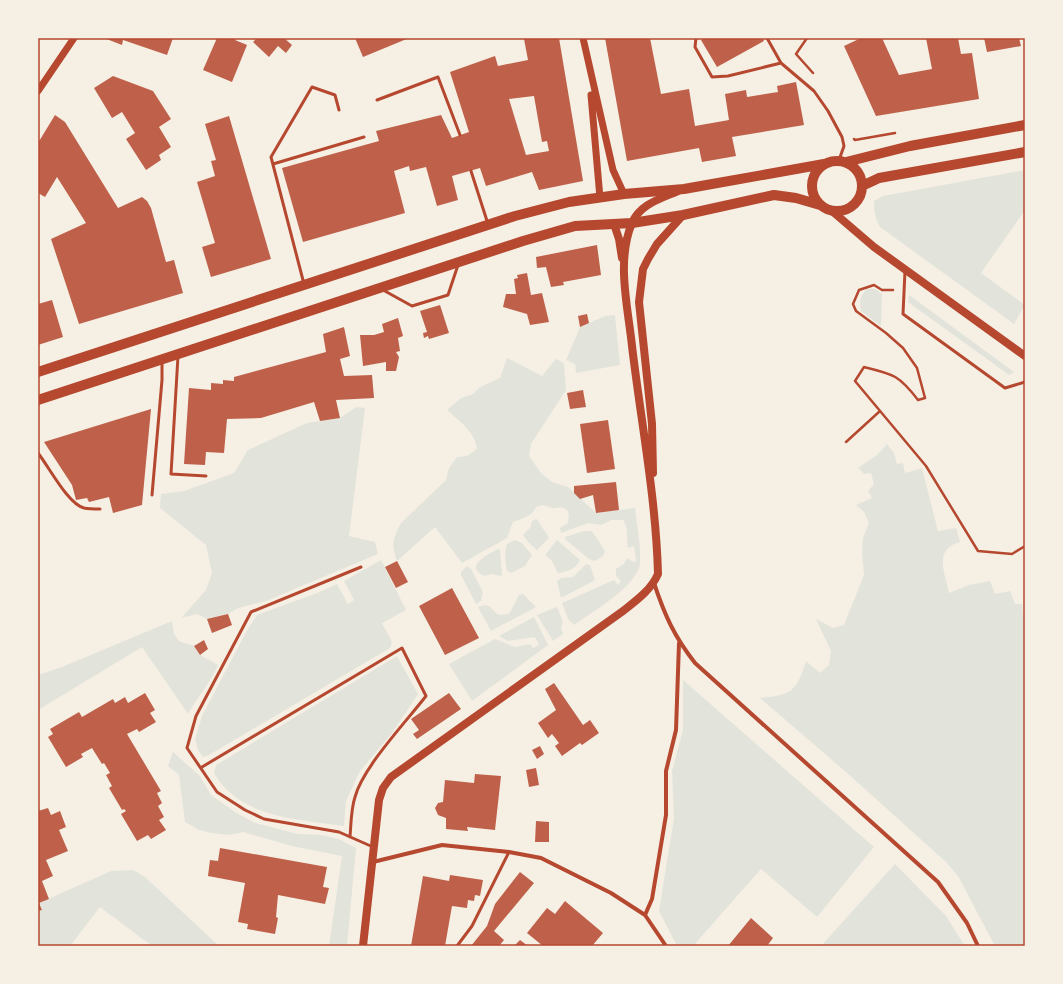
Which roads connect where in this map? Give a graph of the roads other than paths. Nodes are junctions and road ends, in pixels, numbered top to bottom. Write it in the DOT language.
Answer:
graph roads {
  1 [pos="74,38"];
  2 [pos="584,38"];
  3 [pos="696,38"];
  4 [pos="767,38"];
  5 [pos="781,63"];
  6 [pos="589,69"];
  7 [pos="38,91"];
  8 [pos="376,100"];
  9 [pos="339,110"];
  10 [pos="1025,125"];
  11 [pos="460,135"];
  12 [pos="364,137"];
  13 [pos="1025,152"];
  14 [pos="843,161"];
  15 [pos="273,164"];
  16 [pos="824,164"];
  17 [pos="471,171"];
  18 [pos="862,186"];
  19 [pos="684,189"];
  20 [pos="624,194"];
  21 [pos="600,198"];
  22 [pos="820,205"];
  23 [pos="832,211"];
  24 [pos="683,215"];
  25 [pos="632,223"];
  26 [pos="614,224"];
  27 [pos="489,225"];
  28 [pos="459,262"];
  29 [pos="624,268"];
  30 [pos="906,269"];
  31 [pos="304,286"];
  32 [pos="380,289"];
  33 [pos="178,355"];
  34 [pos="1025,356"];
  35 [pos="162,360"];
  36 [pos="38,372"];
  37 [pos="1025,382"];
  38 [pos="38,400"];
  39 [pos="38,453"];
  40 [pos="206,476"];
  41 [pos="152,495"];
  42 [pos="653,504"];
  43 [pos="100,509"];
  44 [pos="361,567"];
  45 [pos="654,583"];
  46 [pos="679,643"];
  47 [pos="202,767"];
  48 [pos="350,837"];
  49 [pos="373,847"];
  50 [pos="509,852"];
  51 [pos="372,862"];
  52 [pos="645,915"];
  53 [pos="363,946"];
  54 [pos="457,946"];
  55 [pos="666,946"];
  56 [pos="978,946"];
  1 -- 7 [label="street"];
  2 -- 6 [label="street"];
  3 -- 5 [label="lane"];
  4 -- 5 [label="lane"];
  5 -- 14 [label="lane"];
  6 -- 20 [label="street"];
  6 -- 21 [label="street"];
  8 -- 11 [label="lane"];
  9 -- 15 [label="lane"];
  10 -- 14 [label="main road"];
  12 -- 15 [label="lane"];
  13 -- 18 [label="main road"];
  14 -- 16 [label="main road"];
  14 -- 18 [label="main road"];
  15 -- 31 [label="lane"];
  16 -- 19 [label="main road"];
  16 -- 22 [label="main road"];
  17 -- 27 [label="lane"];
  18 -- 23 [label="main road"];
  19 -- 20 [label="main road"];
  19 -- 25 [label="main road"];
  20 -- 21 [label="main road"];
  21 -- 27 [label="main road"];
  22 -- 23 [label="main road"];
  22 -- 24 [label="main road"];
  23 -- 30 [label="main road"];
  24 -- 25 [label="main road"];
  24 -- 42 [label="main road"];
  25 -- 26 [label="main road"];
  25 -- 29 [label="main road"];
  26 -- 28 [label="main road"];
  26 -- 29 [label="main road"];
  27 -- 31 [label="main road"];
  28 -- 32 [label="main road"];
  28 -- 32 [label="lane"];
  29 -- 42 [label="main road"];
  30 -- 34 [label="main road"];
  30 -- 37 [label="lane"];
  31 -- 36 [label="main road"];
  32 -- 33 [label="main road"];
  33 -- 35 [label="main road"];
  33 -- 40 [label="lane"];
  35 -- 38 [label="main road"];
  35 -- 41 [label="lane"];
  39 -- 43 [label="lane"];
  42 -- 45 [label="main road"];
  44 -- 47 [label="lane"];
  45 -- 46 [label="street"];
  45 -- 49 [label="main road"];
  46 -- 52 [label="street"];
  46 -- 56 [label="street"];
  47 -- 48 [label="lane"];
  47 -- 48 [label="lane"];
  48 -- 49 [label="lane"];
  49 -- 51 [label="main road"];
  50 -- 51 [label="street"];
  50 -- 52 [label="street"];
  50 -- 54 [label="lane"];
  51 -- 53 [label="main road"];
  52 -- 55 [label="street"];
}
